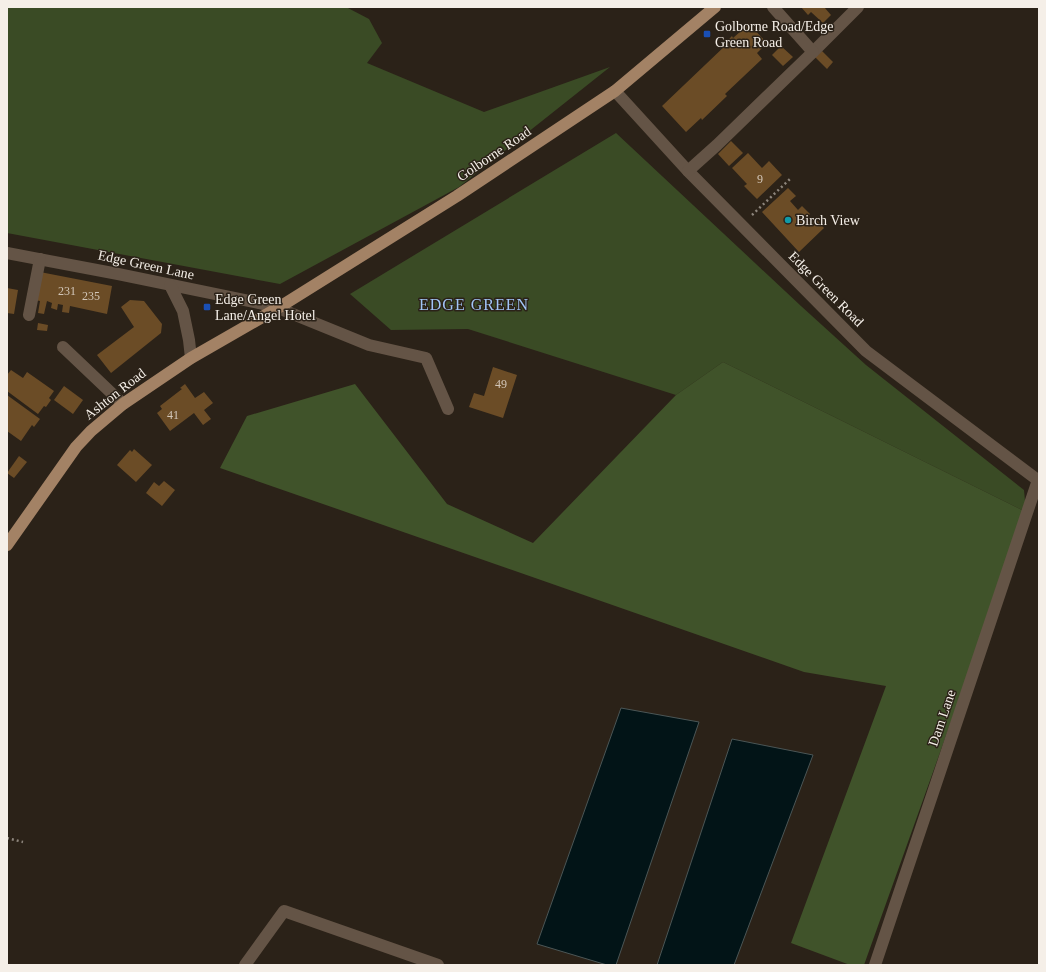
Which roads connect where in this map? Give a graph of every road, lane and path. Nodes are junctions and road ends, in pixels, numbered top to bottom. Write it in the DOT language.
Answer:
graph roads {
  1 [pos="715,7"];
  2 [pos="773,7"];
  3 [pos="858,7"];
  4 [pos="813,52"];
  5 [pos="616,91"];
  6 [pos="688,171"];
  7 [pos="790,179"];
  8 [pos="742,225"];
  9 [pos="7,253"];
  10 [pos="40,259"];
  11 [pos="170,285"];
  12 [pos="278,308"];
  13 [pos="30,316"];
  14 [pos="63,347"];
  15 [pos="191,358"];
  16 [pos="123,404"];
  17 [pos="448,409"];
  18 [pos="1039,481"];
  19 [pos="7,543"];
  20 [pos="7,838"];
  21 [pos="23,842"];
  22 [pos="245,965"];
  23 [pos="438,965"];
  24 [pos="875,965"];
  1 -- 5 [label="main road, Golborne Road"];
  2 -- 4 [label="street"];
  3 -- 4 [label="street"];
  4 -- 6 [label="street"];
  5 -- 6 [label="street, Edge Green Road"];
  5 -- 12 [label="main road, Golborne Road"];
  6 -- 8 [label="street, Edge Green Road"];
  7 -- 8 [label="path"];
  8 -- 18 [label="street, Edge Green Road"];
  9 -- 10 [label="street, Edge Green Lane"];
  10 -- 11 [label="street, Edge Green Lane"];
  10 -- 13 [label="street"];
  11 -- 12 [label="street, Edge Green Lane"];
  11 -- 15 [label="street"];
  12 -- 15 [label="main road, Ashton Road"];
  12 -- 17 [label="street, Edge Green Lane"];
  14 -- 16 [label="street"];
  15 -- 16 [label="main road, Ashton Road"];
  16 -- 19 [label="main road, Ashton Road"];
  18 -- 24 [label="street, Dam Lane"];
  20 -- 21 [label="path"];
  22 -- 23 [label="street"];
}
